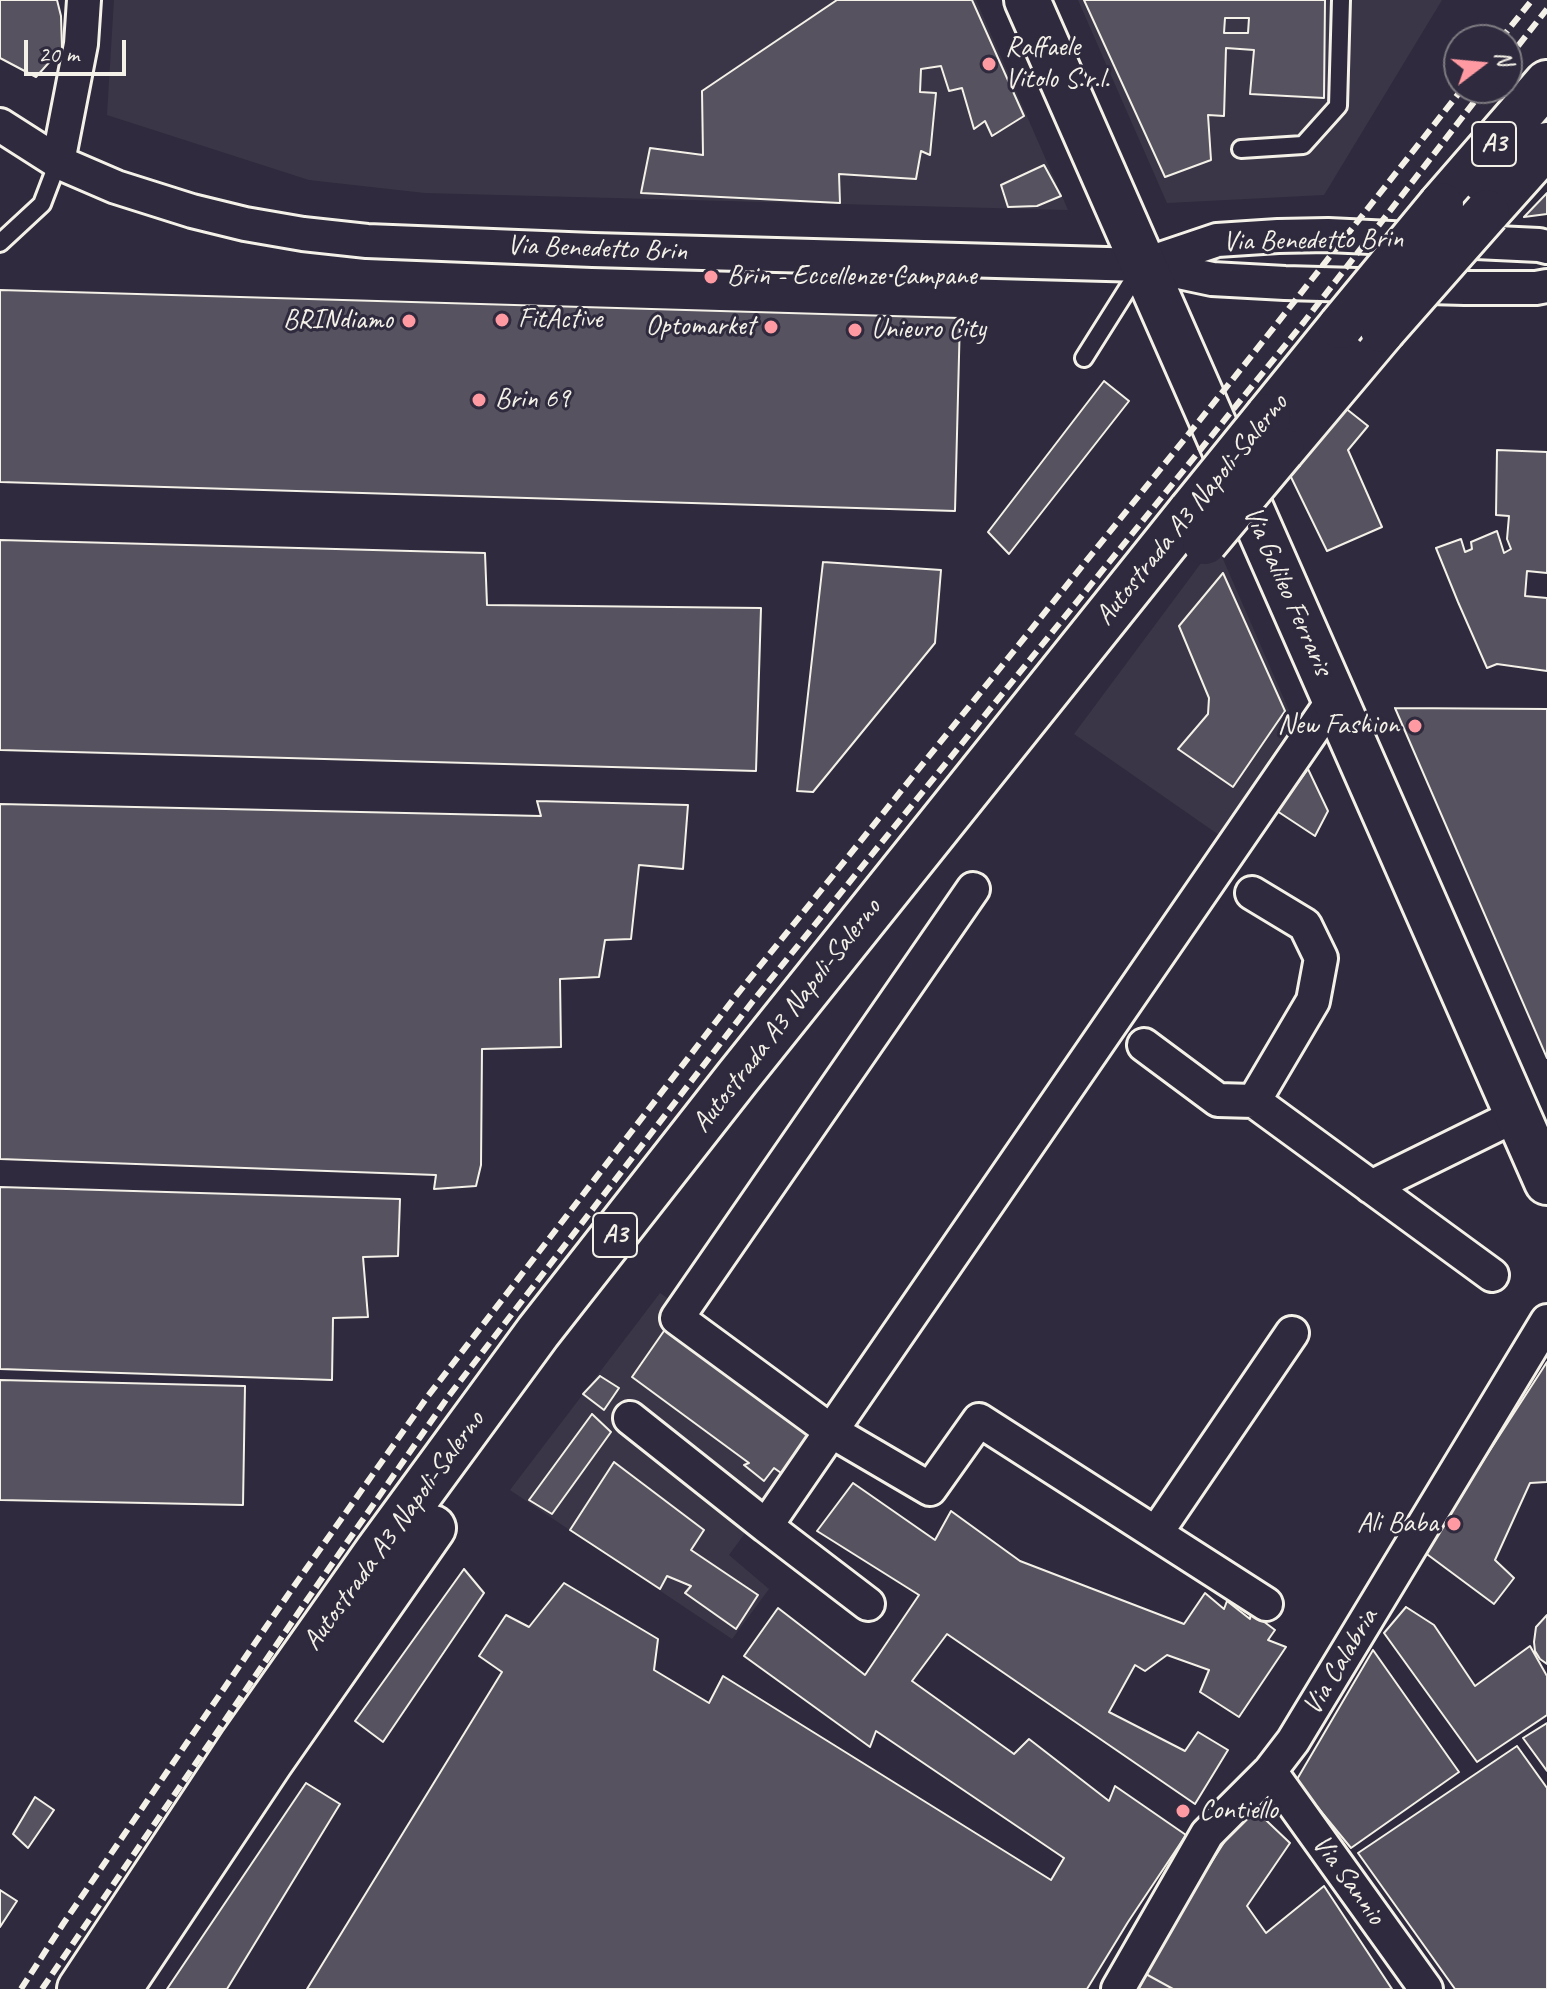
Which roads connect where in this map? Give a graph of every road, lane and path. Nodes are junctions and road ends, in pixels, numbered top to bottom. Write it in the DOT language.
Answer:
graph roads {
  1 [pos="84,0"];
  2 [pos="1027,0"];
  3 [pos="1341,0"];
  4 [pos="1547,83"];
  5 [pos="0,125"];
  6 [pos="1547,145"];
  7 [pos="1241,149"];
  8 [pos="58,162"];
  9 [pos="0,243"];
  10 [pos="1547,247"];
  11 [pos="1143,265"];
  12 [pos="1547,286"];
  13 [pos="1084,358"];
  14 [pos="1275,433"];
  15 [pos="1198,527"];
  16 [pos="1334,699"];
  17 [pos="973,889"];
  18 [pos="1252,893"];
  19 [pos="1144,1045"];
  20 [pos="1254,1101"];
  21 [pos="1517,1115"];
  22 [pos="1547,1182"];
  23 [pos="1371,1187"];
  24 [pos="1492,1275"];
  25 [pos="1547,1321"];
  26 [pos="1292,1333"];
  27 [pos="630,1418"];
  28 [pos="831,1431"];
  29 [pos="766,1526"];
  30 [pos="1156,1533"];
  31 [pos="868,1604"];
  32 [pos="1266,1604"];
  33 [pos="1270,1771"];
  34 [pos="80,1989"];
  35 [pos="119,1989"];
  36 [pos="1118,1989"];
  37 [pos="1426,1989"];
  1 -- 8 [label="street"];
  2 -- 11 [label="main road, Via Galileo Ferraris"];
  3 -- 7 [label="lane"];
  4 -- 14 [label="main road, Autostrada A3 Napoli-Salerno / A3, bridge"];
  5 -- 8 [label="street, Via Benedetto Brin"];
  6 -- 14 [label="main road, Autostrada A3 Napoli-Salerno / A3, bridge"];
  8 -- 9 [label="lane"];
  8 -- 11 [label="street, Via Benedetto Brin"];
  10 -- 11 [label="street, Via Benedetto Brin"];
  11 -- 12 [label="street"];
  11 -- 13 [label="lane"];
  11 -- 16 [label="main road, Via Galileo Ferraris"];
  14 -- 15 [label="main road, Autostrada A3 Napoli-Salerno / A3, bridge"];
  15 -- 34 [label="main road, Autostrada A3 Napoli-Salerno / A3"];
  15 -- 35 [label="main road, Autostrada A3 Napoli-Salerno / A3"];
  16 -- 21 [label="main road, Via Galileo Ferraris"];
  16 -- 28 [label="street"];
  17 -- 28 [label="street"];
  18 -- 20 [label="street"];
  19 -- 20 [label="street"];
  20 -- 23 [label="street"];
  21 -- 22 [label="main road, Via Galileo Ferraris"];
  21 -- 23 [label="street"];
  23 -- 24 [label="street"];
  25 -- 33 [label="street, Via Calabria"];
  26 -- 30 [label="street"];
  27 -- 29 [label="street"];
  28 -- 29 [label="street"];
  28 -- 30 [label="street"];
  29 -- 31 [label="street"];
  30 -- 32 [label="street"];
  33 -- 36 [label="street, Via Calabria"];
  33 -- 37 [label="street, Via Sannio"];
}
